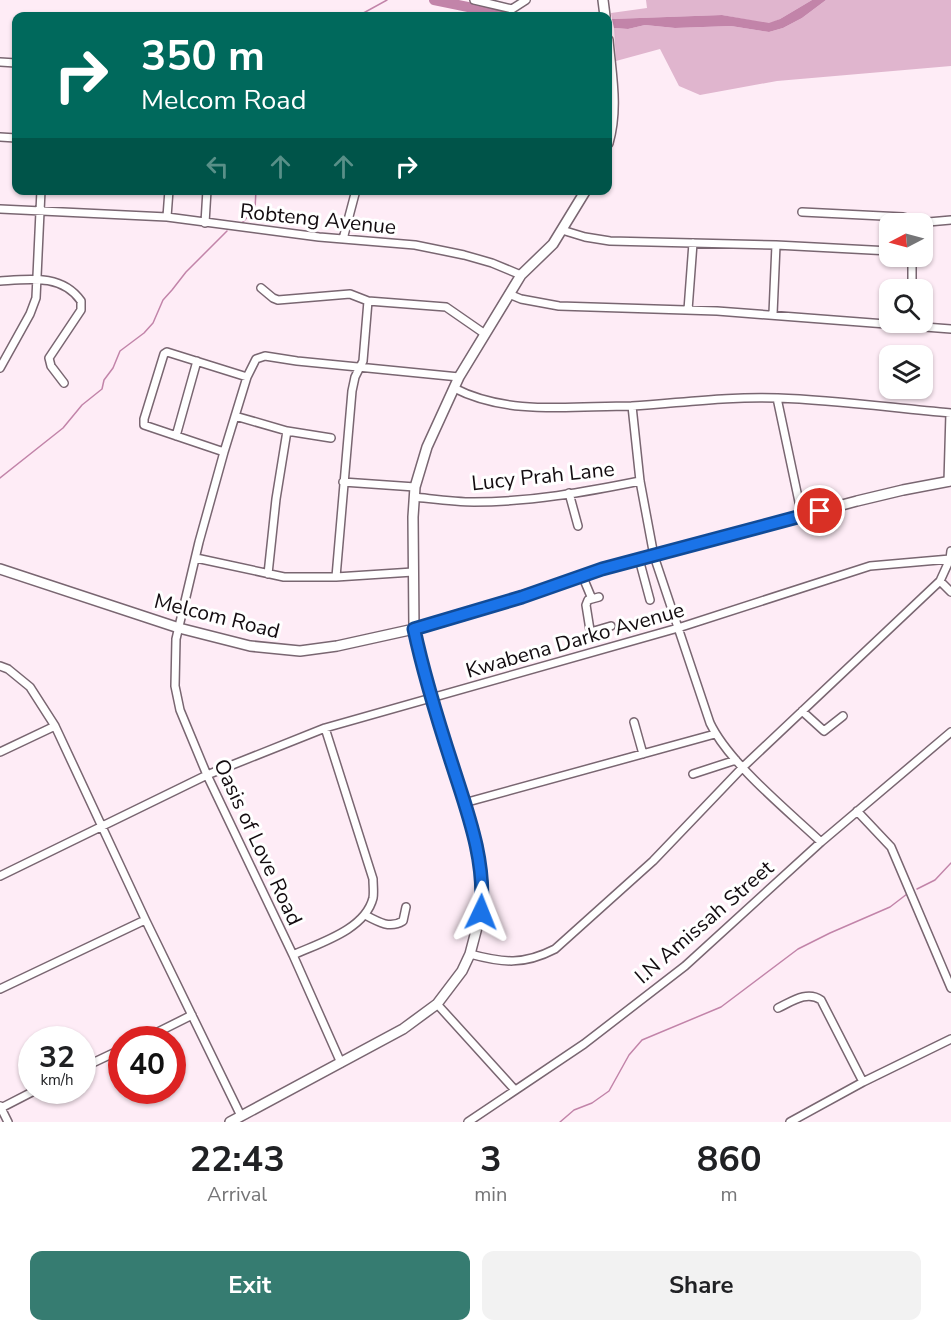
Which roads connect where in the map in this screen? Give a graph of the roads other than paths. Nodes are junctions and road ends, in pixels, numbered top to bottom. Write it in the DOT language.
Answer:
graph roads {
  1 [pos="474,0"];
  2 [pos="526,0"];
  3 [pos="612,108"];
  4 [pos="612,125"];
  5 [pos="41,195"];
  6 [pos="169,195"];
  7 [pos="207,195"];
  8 [pos="355,195"];
  9 [pos="583,195"];
  10 [pos="0,209"];
  11 [pos="40,210"];
  12 [pos="802,212"];
  13 [pos="879,216"];
  14 [pos="167,217"];
  15 [pos="951,220"];
  16 [pos="933,222"];
  17 [pos="205,223"];
  18 [pos="562,230"];
  19 [pos="343,239"];
  20 [pos="693,243"];
  21 [pos="776,245"];
  22 [pos="879,250"];
  23 [pos="521,275"];
  24 [pos="39,279"];
  25 [pos="0,281"];
  26 [pos="261,288"];
  27 [pos="509,294"];
  28 [pos="368,301"];
  29 [pos="688,310"];
  30 [pos="773,314"];
  31 [pos="879,322"];
  32 [pos="933,327"];
  33 [pos="951,329"];
  34 [pos="485,334"];
  35 [pos="197,361"];
  36 [pos="361,367"];
  37 [pos="0,368"];
  38 [pos="459,376"];
  39 [pos="247,377"];
  40 [pos="64,383"];
  41 [pos="454,388"];
  42 [pos="777,398"];
  43 [pos="632,406"];
  44 [pos="951,413"];
  45 [pos="236,416"];
  46 [pos="287,431"];
  47 [pos="176,436"];
  48 [pos="331,438"];
  49 [pos="224,452"];
  50 [pos="640,481"];
  51 [pos="343,482"];
  52 [pos="949,482"];
  53 [pos="414,492"];
  54 [pos="569,493"];
  55 [pos="802,516"];
  56 [pos="578,526"];
  57 [pos="950,555"];
  58 [pos="654,556"];
  59 [pos="196,558"];
  60 [pos="639,559"];
  61 [pos="0,569"];
  62 [pos="413,572"];
  63 [pos="268,574"];
  64 [pos="582,575"];
  65 [pos="336,577"];
  66 [pos="940,581"];
  67 [pos="951,592"];
  68 [pos="650,600"];
  69 [pos="611,626"];
  70 [pos="178,628"];
  71 [pos="678,628"];
  72 [pos="414,629"];
  73 [pos="0,666"];
  74 [pos="431,698"];
  75 [pos="802,711"];
  76 [pos="843,716"];
  77 [pos="634,722"];
  78 [pos="55,726"];
  79 [pos="326,728"];
  80 [pos="951,732"];
  81 [pos="715,734"];
  82 [pos="0,752"];
  83 [pos="642,754"];
  84 [pos="736,760"];
  85 [pos="743,767"];
  86 [pos="693,774"];
  87 [pos="207,775"];
  88 [pos="464,803"];
  89 [pos="857,811"];
  90 [pos="103,826"];
  91 [pos="820,842"];
  92 [pos="0,876"];
  93 [pos="406,907"];
  94 [pos="365,915"];
  95 [pos="145,920"];
  96 [pos="470,954"];
  97 [pos="293,955"];
  98 [pos="951,988"];
  99 [pos="0,989"];
  100 [pos="437,1004"];
  101 [pos="778,1008"];
  102 [pos="192,1015"];
  103 [pos="170,1026"];
  104 [pos="951,1039"];
  105 [pos="341,1063"];
  106 [pos="863,1082"];
  107 [pos="515,1090"];
  108 [pos="18,1099"];
  109 [pos="1,1107"];
  110 [pos="241,1116"];
  111 [pos="8,1122"];
  112 [pos="230,1122"];
  113 [pos="468,1122"];
  114 [pos="790,1122"];
  1 -- 2 [label="street"];
  3 -- 4 [label="main road"];
  5 -- 11 [label="street"];
  6 -- 14 [label="street"];
  7 -- 17 [label="street"];
  8 -- 19 [label="street"];
  9 -- 18 [label="main road"];
  10 -- 11 [label="street, Robteng Avenue"];
  11 -- 14 [label="street, Robteng Avenue"];
  11 -- 24 [label="street"];
  12 -- 13 [label="street"];
  14 -- 17 [label="street, Robteng Avenue"];
  15 -- 16 [label="street"];
  17 -- 19 [label="street, Robteng Avenue"];
  18 -- 20 [label="street"];
  18 -- 23 [label="main road"];
  19 -- 23 [label="street, Robteng Avenue"];
  20 -- 21 [label="street"];
  20 -- 29 [label="street"];
  21 -- 22 [label="street"];
  21 -- 30 [label="street"];
  23 -- 27 [label="main road"];
  24 -- 25 [label="street"];
  24 -- 37 [label="street"];
  24 -- 40 [label="street"];
  26 -- 28 [label="street"];
  27 -- 29 [label="street"];
  27 -- 34 [label="main road"];
  28 -- 34 [label="street"];
  28 -- 36 [label="street"];
  29 -- 30 [label="street"];
  30 -- 31 [label="street"];
  32 -- 33 [label="street"];
  34 -- 38 [label="main road"];
  35 -- 39 [label="street"];
  35 -- 47 [label="street"];
  35 -- 47 [label="street"];
  36 -- 38 [label="street"];
  36 -- 39 [label="street, Oasis of Love Road"];
  36 -- 51 [label="street"];
  38 -- 41 [label="main road"];
  39 -- 45 [label="street, Oasis of Love Road"];
  41 -- 43 [label="street"];
  41 -- 53 [label="main road"];
  42 -- 43 [label="street"];
  42 -- 44 [label="street"];
  42 -- 55 [label="street"];
  43 -- 50 [label="street"];
  44 -- 52 [label="street"];
  45 -- 46 [label="street"];
  45 -- 49 [label="street, Oasis of Love Road"];
  46 -- 48 [label="street"];
  46 -- 63 [label="street"];
  47 -- 49 [label="street"];
  49 -- 59 [label="street, Oasis of Love Road"];
  50 -- 54 [label="street, Lucy Prah Lane"];
  50 -- 58 [label="street"];
  51 -- 53 [label="street, Lucy Prah Lane"];
  51 -- 65 [label="street"];
  52 -- 55 [label="main road, Melcom Road"];
  53 -- 54 [label="street, Lucy Prah Lane"];
  53 -- 62 [label="main road"];
  54 -- 56 [label="street"];
  55 -- 58 [label="main road, Melcom Road"];
  57 -- 66 [label="street"];
  57 -- 71 [label="street, Kwabena Darko Avenue"];
  58 -- 60 [label="main road, Melcom Road"];
  58 -- 71 [label="street"];
  59 -- 63 [label="street"];
  59 -- 70 [label="street, Oasis of Love Road"];
  60 -- 64 [label="main road, Melcom Road"];
  60 -- 68 [label="street"];
  61 -- 70 [label="main road, Melcom Road"];
  62 -- 65 [label="street"];
  62 -- 72 [label="main road"];
  63 -- 65 [label="street"];
  64 -- 69 [label="street"];
  64 -- 72 [label="main road, Melcom Road"];
  66 -- 67 [label="street"];
  66 -- 75 [label="street"];
  70 -- 72 [label="main road, Melcom Road"];
  70 -- 87 [label="street, Oasis of Love Road"];
  71 -- 74 [label="street, Kwabena Darko Avenue"];
  71 -- 81 [label="street"];
  72 -- 74 [label="main road"];
  73 -- 78 [label="street"];
  74 -- 79 [label="street, Kwabena Darko Avenue"];
  74 -- 88 [label="main road"];
  75 -- 76 [label="street"];
  75 -- 85 [label="street"];
  77 -- 83 [label="street"];
  78 -- 82 [label="street"];
  78 -- 90 [label="street"];
  79 -- 87 [label="street, Kwabena Darko Avenue"];
  79 -- 94 [label="street"];
  80 -- 89 [label="street, I.N Amissah Street"];
  81 -- 83 [label="street"];
  81 -- 84 [label="street"];
  83 -- 88 [label="street"];
  84 -- 85 [label="street"];
  84 -- 86 [label="street"];
  85 -- 91 [label="street"];
  85 -- 96 [label="street"];
  87 -- 90 [label="street, Kwabena Darko Avenue"];
  87 -- 97 [label="street, Oasis of Love Road"];
  88 -- 96 [label="main road"];
  89 -- 91 [label="street, I.N Amissah Street"];
  89 -- 98 [label="street"];
  90 -- 92 [label="street, Kwabena Darko Avenue"];
  90 -- 95 [label="street"];
  91 -- 107 [label="street, I.N Amissah Street"];
  93 -- 94 [label="street"];
  94 -- 97 [label="street"];
  95 -- 99 [label="street"];
  95 -- 102 [label="street"];
  96 -- 100 [label="main road"];
  97 -- 105 [label="street, Oasis of Love Road"];
  100 -- 105 [label="main road"];
  100 -- 107 [label="street"];
  101 -- 106 [label="street"];
  102 -- 103 [label="street"];
  102 -- 110 [label="street"];
  104 -- 106 [label="street"];
  105 -- 110 [label="main road"];
  106 -- 114 [label="street"];
  107 -- 113 [label="street, I.N Amissah Street"];
  108 -- 109 [label="street"];
  109 -- 111 [label="street"];
  110 -- 112 [label="main road"];
}
